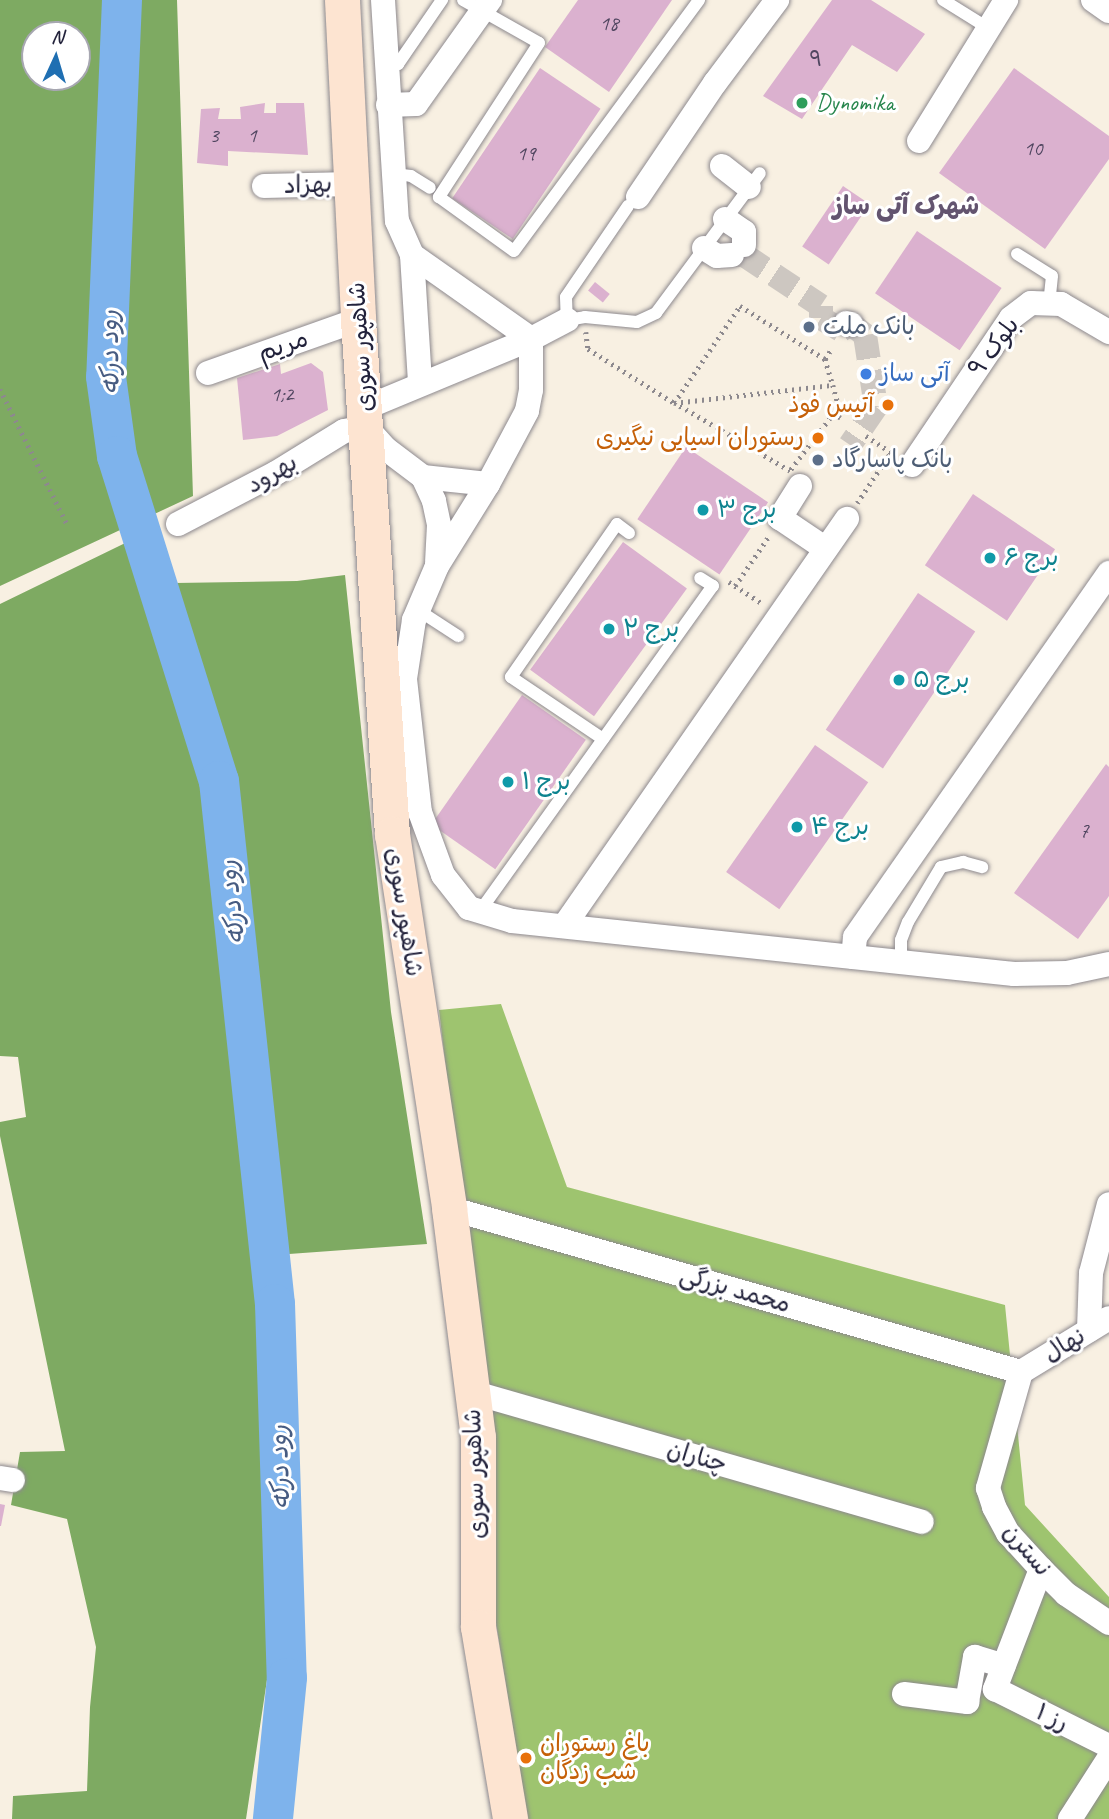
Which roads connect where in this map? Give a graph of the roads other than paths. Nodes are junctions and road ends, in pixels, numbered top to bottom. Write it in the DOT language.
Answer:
graph roads {
  1 [pos="342,0"];
  2 [pos="383,0"];
  3 [pos="442,0"];
  4 [pos="699,0"];
  5 [pos="777,0"];
  6 [pos="943,0"];
  7 [pos="1006,0"];
  8 [pos="1093,0"];
  9 [pos="479,4"];
  10 [pos="1109,11"];
  11 [pos="988,28"];
  12 [pos="386,68"];
  13 [pos="388,105"];
  14 [pos="919,141"];
  15 [pos="722,166"];
  16 [pos="392,174"];
  17 [pos="754,180"];
  18 [pos="351,184"];
  19 [pos="264,186"];
  20 [pos="430,188"];
  21 [pos="633,202"];
  22 [pos="725,219"];
  23 [pos="704,248"];
  24 [pos="1017,254"];
  25 [pos="412,255"];
  26 [pos="1049,304"];
  27 [pos="576,319"];
  28 [pos="358,320"];
  29 [pos="1109,332"];
  30 [pos="531,339"];
  31 [pos="208,373"];
  32 [pos="420,382"];
  33 [pos="365,418"];
  34 [pos="912,466"];
  35 [pos="423,477"];
  36 [pos="488,484"];
  37 [pos="800,486"];
  38 [pos="847,519"];
  39 [pos="178,524"];
  40 [pos="629,533"];
  41 [pos="826,549"];
  42 [pos="437,566"];
  43 [pos="1109,573"];
  44 [pos="700,578"];
  45 [pos="418,610"];
  46 [pos="458,636"];
  47 [pos="603,739"];
  48 [pos="982,867"];
  49 [pos="480,911"];
  50 [pos="564,926"];
  51 [pos="853,957"];
  52 [pos="901,962"];
  53 [pos="1109,964"];
  54 [pos="1109,1204"];
  55 [pos="449,1208"];
  56 [pos="1099,1324"];
  57 [pos="1021,1372"];
  58 [pos="472,1392"];
  59 [pos="922,1522"];
  60 [pos="1041,1569"];
  61 [pos="1109,1623"];
  62 [pos="1004,1666"];
  63 [pos="904,1694"];
  64 [pos="1109,1746"];
  65 [pos="1109,1758"];
  66 [pos="510,1819"];
  67 [pos="1070,1819"];
  1 -- 18 [label="street, شاهپور سوری"];
  2 -- 12 [label="street"];
  3 -- 12 [label="lane"];
  4 -- 9 [label="lane"];
  5 -- 21 [label="street"];
  6 -- 11 [label="lane"];
  7 -- 11 [label="street"];
  8 -- 10 [label="street"];
  9 -- 13 [label="street"];
  11 -- 14 [label="street"];
  12 -- 13 [label="street"];
  13 -- 16 [label="street"];
  15 -- 17 [label="street"];
  16 -- 20 [label="lane"];
  16 -- 25 [label="street"];
  17 -- 22 [label="lane"];
  18 -- 19 [label="street, بهزاد"];
  18 -- 28 [label="street, شاهپور سوری"];
  21 -- 27 [label="lane"];
  22 -- 23 [label="lane"];
  22 -- 23 [label="street"];
  23 -- 27 [label="lane"];
  24 -- 26 [label="lane"];
  25 -- 30 [label="street"];
  25 -- 32 [label="street"];
  26 -- 29 [label="street, بلوک ۹"];
  26 -- 34 [label="street, بلوک ۹"];
  27 -- 30 [label="street, بهرود"];
  28 -- 31 [label="street, مریم"];
  28 -- 33 [label="street, شاهپور سوری"];
  30 -- 32 [label="street, بهرود"];
  30 -- 36 [label="street"];
  32 -- 33 [label="street, بهرود"];
  33 -- 35 [label="street"];
  33 -- 39 [label="street, بهرود"];
  33 -- 55 [label="street, شاهپور سوری"];
  35 -- 36 [label="street"];
  35 -- 42 [label="street"];
  36 -- 42 [label="street"];
  37 -- 41 [label="street"];
  38 -- 41 [label="street"];
  40 -- 47 [label="lane"];
  41 -- 50 [label="street"];
  42 -- 45 [label="street"];
  43 -- 51 [label="street"];
  44 -- 47 [label="lane"];
  45 -- 46 [label="lane"];
  45 -- 49 [label="street"];
  47 -- 49 [label="lane"];
  48 -- 52 [label="lane"];
  49 -- 50 [label="street"];
  50 -- 51 [label="street"];
  51 -- 52 [label="street"];
  52 -- 53 [label="street"];
  54 -- 56 [label="street"];
  55 -- 57 [label="street, محمد بزرگی"];
  55 -- 58 [label="street, شاهپور سوری"];
  56 -- 57 [label="street, نهال"];
  57 -- 60 [label="street, نسترن"];
  58 -- 59 [label="street, چناران"];
  58 -- 66 [label="street, شاهپور سوری"];
  60 -- 61 [label="street, نسترن"];
  60 -- 62 [label="street"];
  62 -- 63 [label="street"];
  62 -- 64 [label="street, رز ۱"];
  65 -- 67 [label="street"];
}
